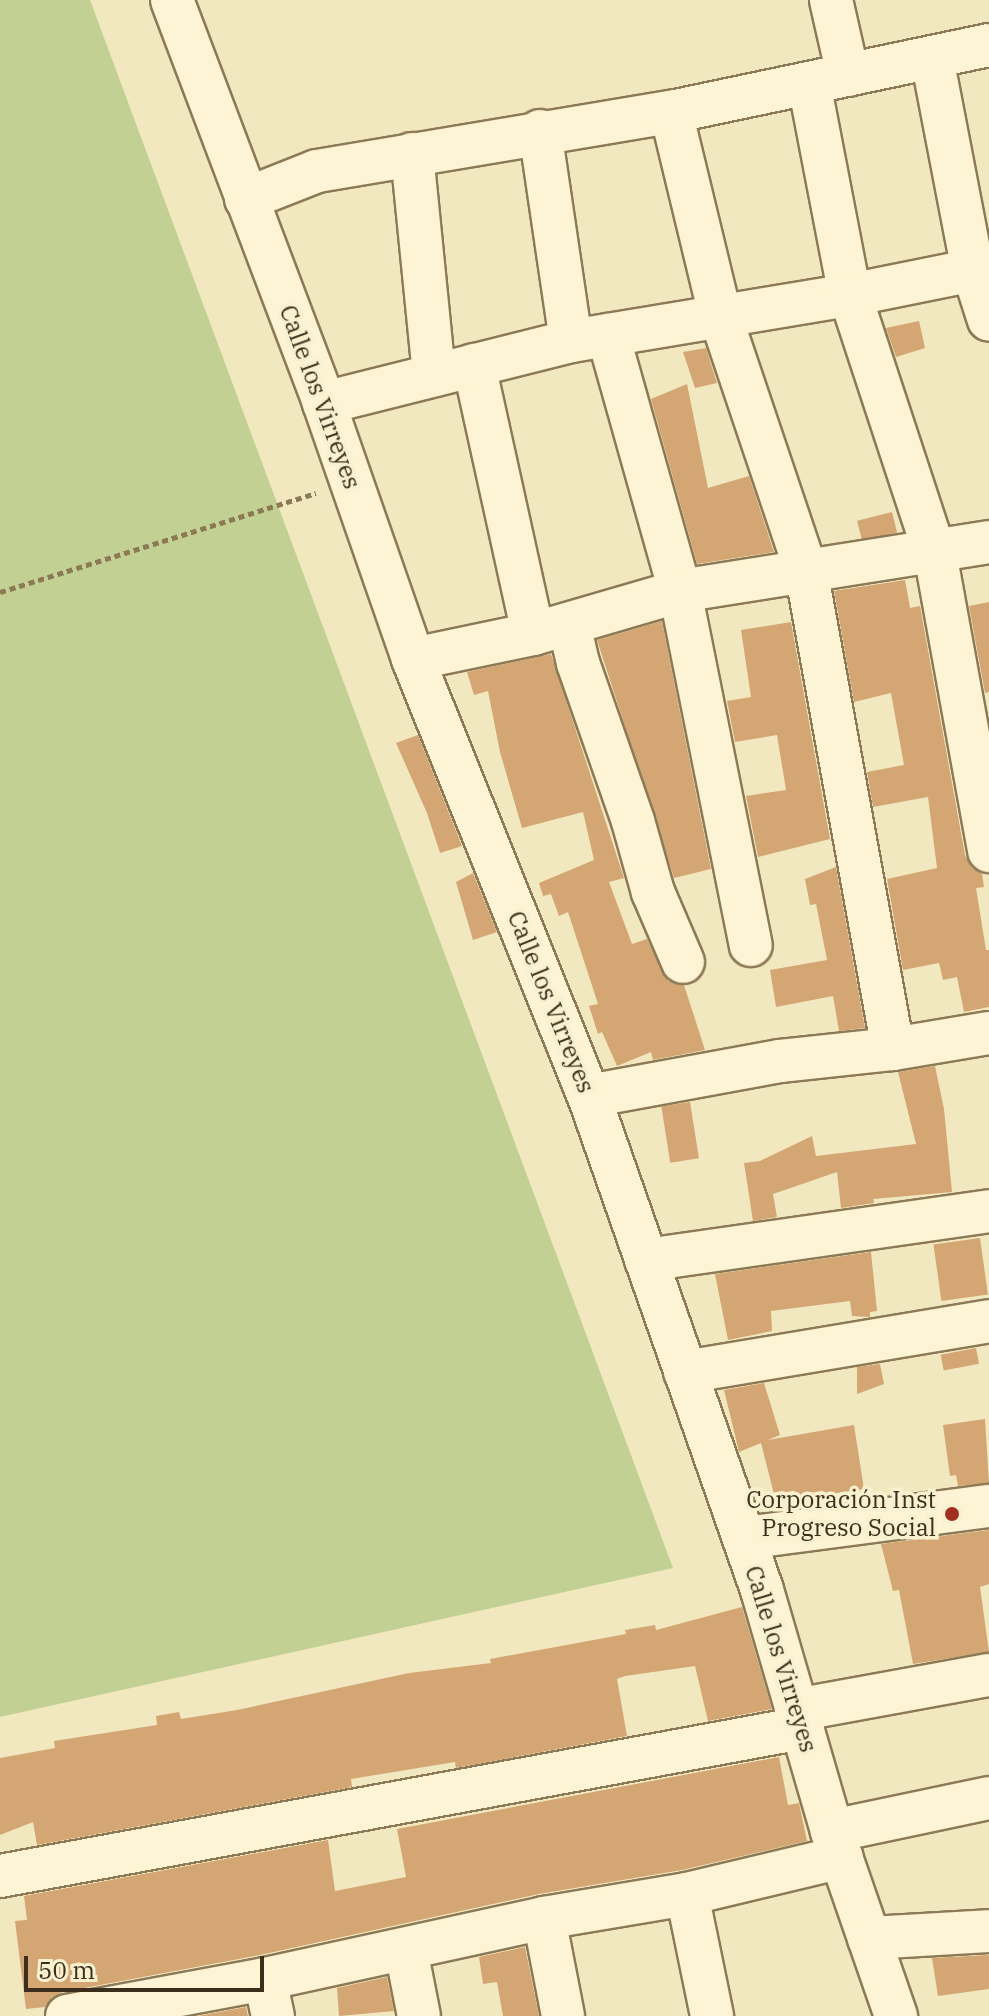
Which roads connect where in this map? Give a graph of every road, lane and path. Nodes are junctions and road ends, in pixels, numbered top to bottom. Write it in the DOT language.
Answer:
graph roads {
  1 [pos="172,0"];
  2 [pos="831,0"];
  3 [pos="989,45"];
  4 [pos="932,58"];
  5 [pos="828,79"];
  6 [pos="671,112"];
  7 [pos="540,131"];
  8 [pos="412,154"];
  9 [pos="246,199"];
  10 [pos="981,268"];
  11 [pos="850,295"];
  12 [pos="721,318"];
  13 [pos="989,320"];
  14 [pos="590,338"];
  15 [pos="474,365"];
  16 [pos="434,375"];
  17 [pos="324,403"];
  18 [pos="351,483"];
  19 [pos="989,542"];
  20 [pos="935,553"];
  21 [pos="806,570"];
  22 [pos="680,591"];
  23 [pos="0,592"];
  24 [pos="551,629"];
  25 [pos="413,659"];
  26 [pos="989,851"];
  27 [pos="751,945"];
  28 [pos="683,962"];
  29 [pos="989,1033"];
  30 [pos="893,1049"];
  31 [pos="589,1096"];
  32 [pos="989,1211"];
  33 [pos="646,1260"];
  34 [pos="989,1321"];
  35 [pos="685,1372"];
  36 [pos="989,1506"];
  37 [pos="745,1538"];
  38 [pos="989,1675"];
  39 [pos="799,1719"];
  40 [pos="989,1798"];
  41 [pos="837,1844"];
  42 [pos="0,1876"];
  43 [pos="687,1894"];
  44 [pos="544,1918"];
  45 [pos="989,1931"];
  46 [pos="869,1938"];
  47 [pos="406,1950"];
  48 [pos="269,1998"];
  49 [pos="130,2010"];
  50 [pos="67,2016"];
  51 [pos="419,2016"];
  52 [pos="563,2016"];
  53 [pos="712,2016"];
  54 [pos="896,2016"];
  1 -- 9 [label="street, Calle los Virreyes"];
  2 -- 5 [label="street"];
  3 -- 4 [label="street"];
  4 -- 5 [label="street"];
  4 -- 10 [label="street"];
  5 -- 6 [label="street"];
  5 -- 11 [label="street"];
  6 -- 7 [label="street"];
  6 -- 12 [label="street"];
  7 -- 8 [label="street"];
  7 -- 14 [label="street"];
  8 -- 9 [label="street"];
  8 -- 16 [label="street"];
  9 -- 17 [label="street, Calle los Virreyes"];
  10 -- 11 [label="street"];
  10 -- 13 [label="street"];
  11 -- 12 [label="street"];
  11 -- 20 [label="street"];
  12 -- 14 [label="street"];
  12 -- 21 [label="street"];
  14 -- 15 [label="street"];
  14 -- 22 [label="street"];
  15 -- 16 [label="street"];
  15 -- 24 [label="street"];
  16 -- 17 [label="street"];
  17 -- 18 [label="street, Calle los Virreyes"];
  18 -- 23 [label="path"];
  18 -- 25 [label="street, Calle los Virreyes"];
  19 -- 20 [label="street"];
  20 -- 21 [label="street"];
  20 -- 26 [label="street"];
  21 -- 22 [label="street"];
  21 -- 30 [label="street"];
  22 -- 24 [label="street"];
  22 -- 27 [label="street"];
  24 -- 25 [label="street"];
  24 -- 28 [label="street"];
  25 -- 31 [label="street, Calle los Virreyes"];
  29 -- 30 [label="street"];
  30 -- 31 [label="street"];
  31 -- 33 [label="street, Calle los Virreyes"];
  32 -- 33 [label="street"];
  33 -- 35 [label="street, Calle los Virreyes"];
  34 -- 35 [label="street"];
  35 -- 37 [label="street, Calle los Virreyes"];
  36 -- 37 [label="street"];
  37 -- 39 [label="street, Calle los Virreyes"];
  38 -- 39 [label="street"];
  39 -- 41 [label="street, Calle los Virreyes"];
  39 -- 42 [label="street"];
  40 -- 41 [label="street"];
  41 -- 43 [label="street"];
  41 -- 46 [label="street, Calle los Virreyes"];
  43 -- 44 [label="street"];
  43 -- 53 [label="street"];
  44 -- 47 [label="street"];
  44 -- 52 [label="street"];
  45 -- 46 [label="street"];
  46 -- 54 [label="street, Calle los Virreyes"];
  47 -- 48 [label="street"];
  47 -- 51 [label="street"];
  48 -- 49 [label="street"];
  49 -- 50 [label="street"];
}
